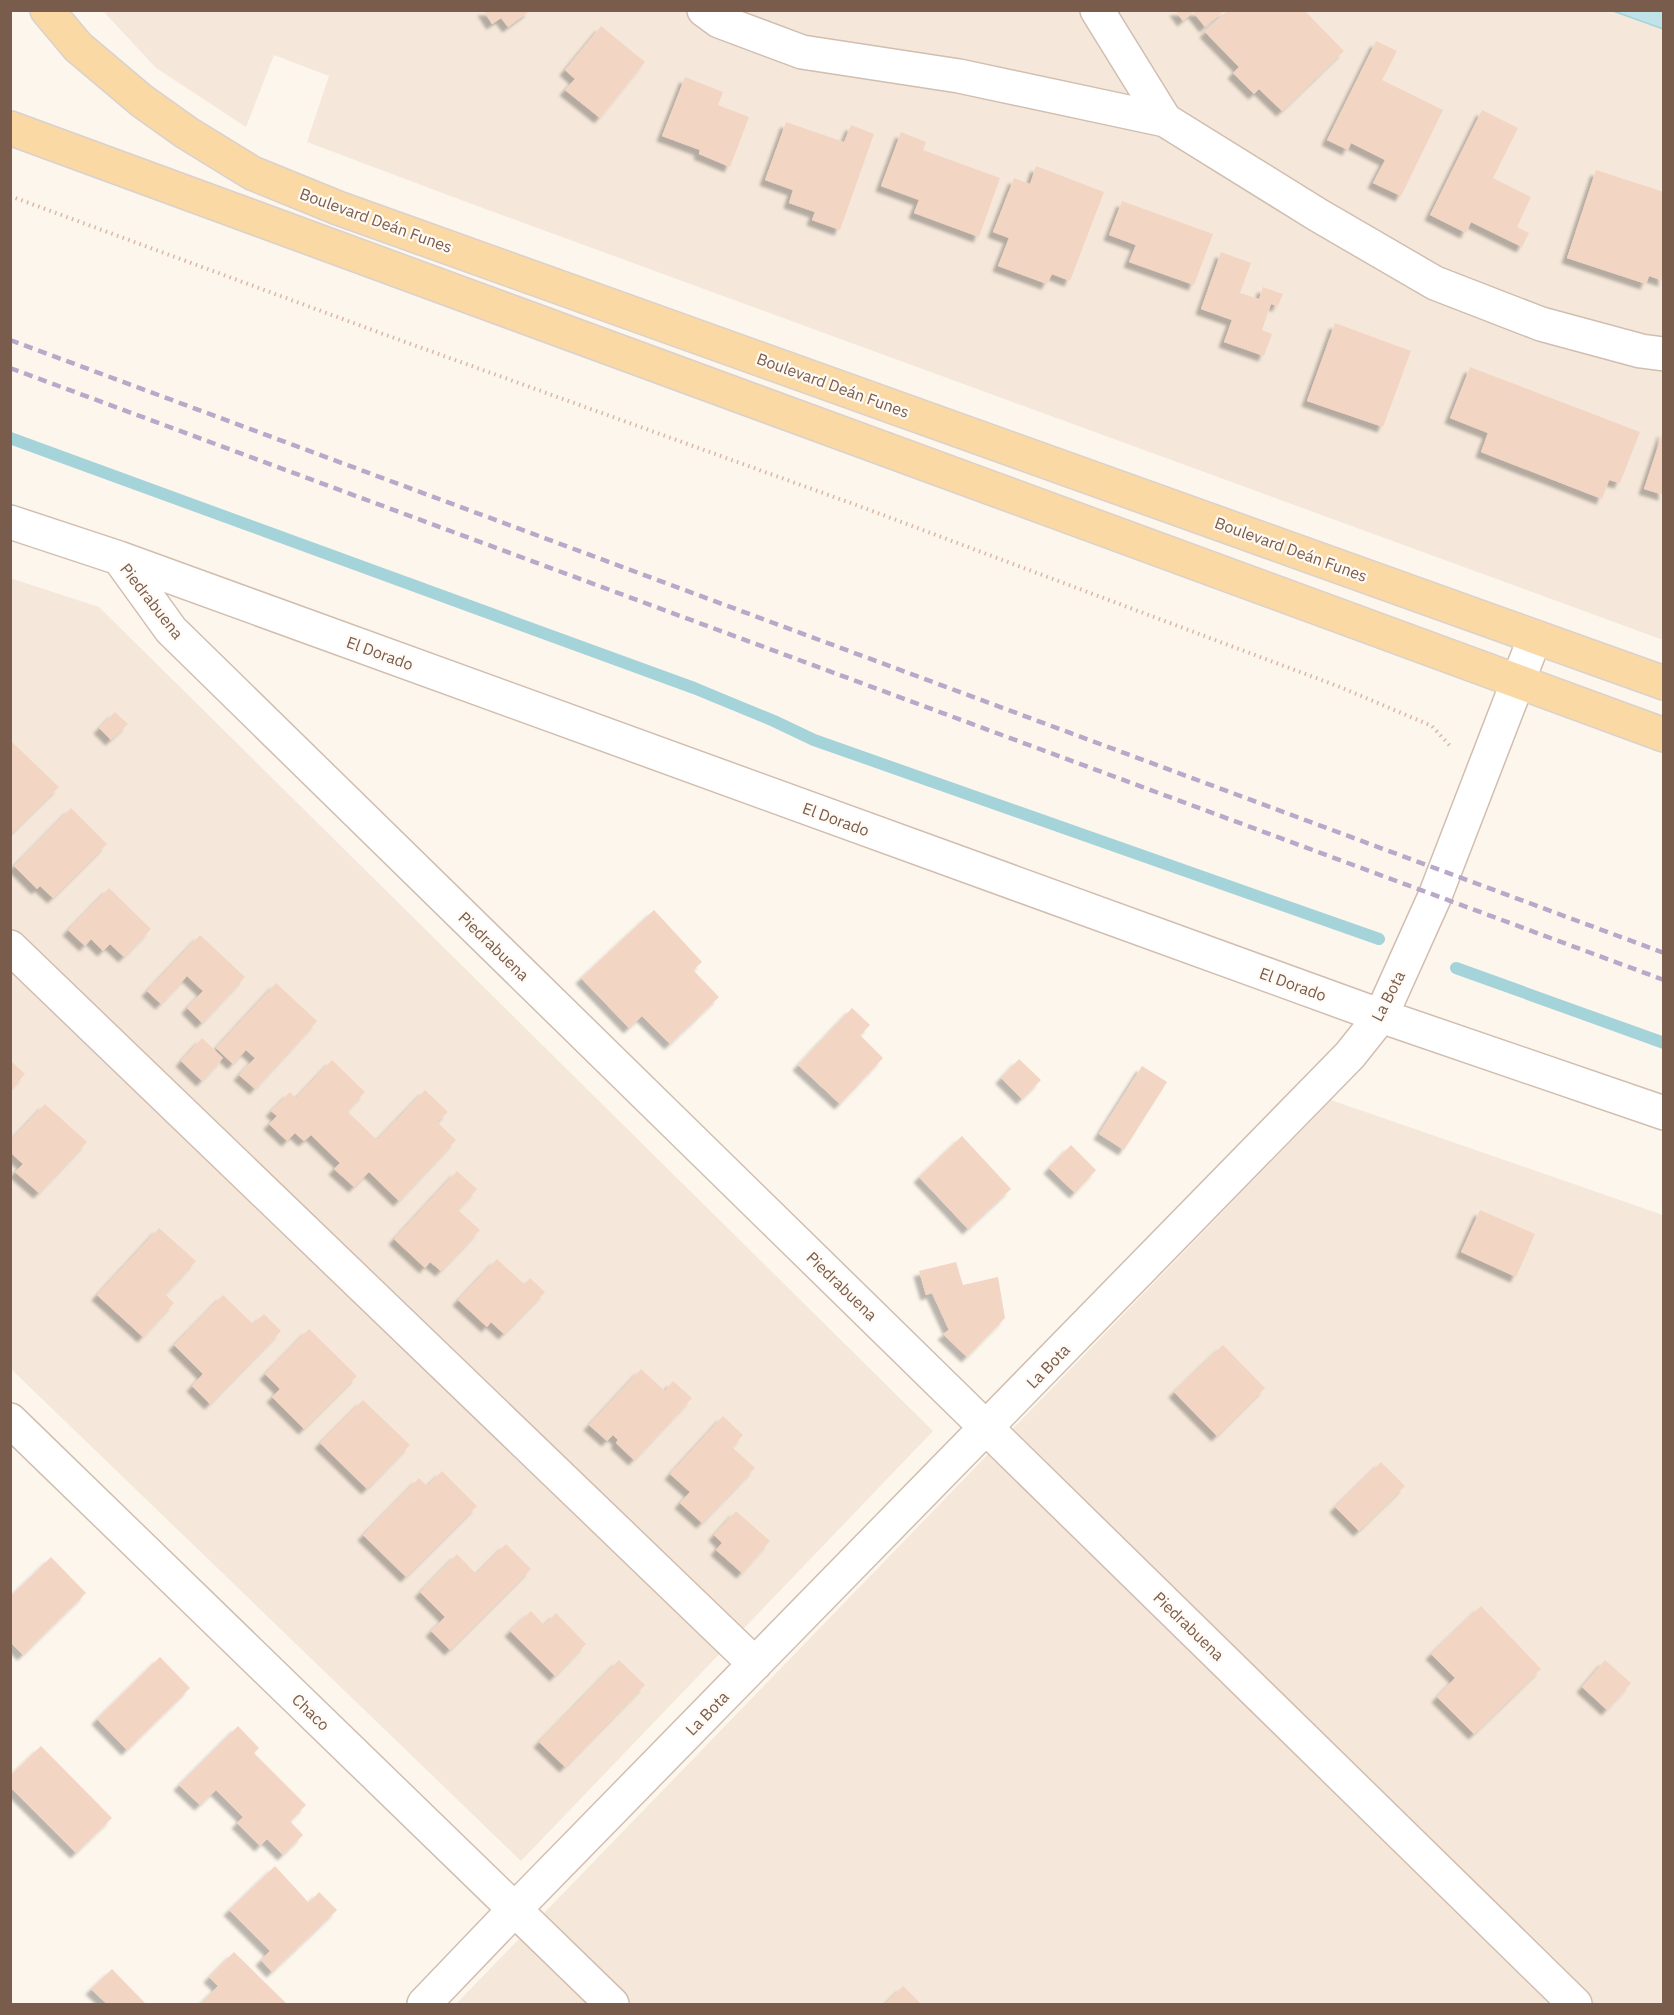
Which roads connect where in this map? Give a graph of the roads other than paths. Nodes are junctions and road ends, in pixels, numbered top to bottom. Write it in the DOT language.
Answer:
graph roads {
  1 [pos="47,10"];
  2 [pos="704,10"];
  3 [pos="1097,10"];
  4 [pos="1165,120"];
  5 [pos="10,128"];
  6 [pos="1664,354"];
  7 [pos="10,522"];
  8 [pos="119,558"];
  9 [pos="1535,637"];
  10 [pos="1517,682"];
  11 [pos="1664,684"];
  12 [pos="1664,735"];
  13 [pos="10,947"];
  14 [pos="1381,1016"];
  15 [pos="1664,1113"];
  16 [pos="10,1419"];
  17 [pos="987,1428"];
  18 [pos="755,1664"];
  19 [pos="514,1910"];
  20 [pos="424,2004"];
  21 [pos="612,2004"];
  22 [pos="1575,2004"];
  1 -- 9 [label="main road, Boulevard Deán Funes"];
  2 -- 4 [label="street"];
  3 -- 4 [label="street"];
  4 -- 6 [label="street"];
  5 -- 10 [label="main road"];
  7 -- 8 [label="street, El Dorado"];
  8 -- 14 [label="street, El Dorado"];
  8 -- 17 [label="street, Piedrabuena"];
  9 -- 10 [label="street, La Bota"];
  9 -- 11 [label="main road, Boulevard Deán Funes"];
  10 -- 12 [label="main road"];
  10 -- 14 [label="street, La Bota"];
  13 -- 18 [label="street"];
  14 -- 15 [label="street, El Dorado"];
  14 -- 17 [label="street, La Bota"];
  16 -- 19 [label="street, Chaco"];
  17 -- 18 [label="street, La Bota"];
  17 -- 22 [label="street, Piedrabuena"];
  18 -- 19 [label="street, La Bota"];
  19 -- 20 [label="street, La Bota"];
  19 -- 21 [label="street, Chaco"];
}
